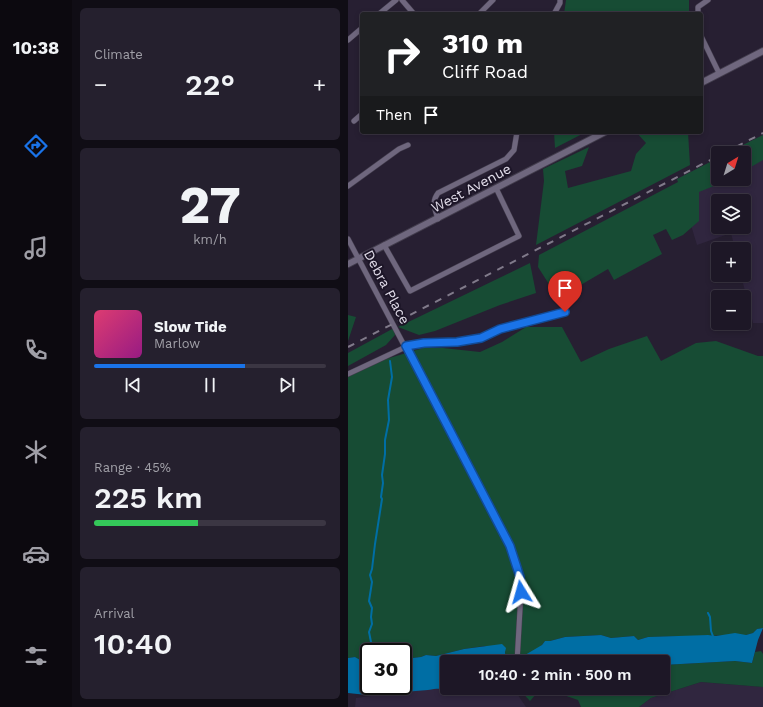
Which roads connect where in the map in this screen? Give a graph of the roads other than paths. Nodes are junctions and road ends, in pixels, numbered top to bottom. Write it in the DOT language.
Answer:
graph roads {
  1 [pos="396,0"];
  2 [pos="402,0"];
  3 [pos="493,0"];
  4 [pos="560,0"];
  5 [pos="708,0"];
  6 [pos="381,12"];
  7 [pos="412,12"];
  8 [pos="481,12"];
  9 [pos="555,12"];
  10 [pos="698,12"];
  11 [pos="360,30"];
  12 [pos="348,40"];
  13 [pos="703,40"];
  14 [pos="763,51"];
  15 [pos="719,73"];
  16 [pos="703,82"];
  17 [pos="360,116"];
  18 [pos="354,121"];
  19 [pos="517,134"];
  20 [pos="601,134"];
  21 [pos="408,145"];
  22 [pos="348,186"];
  23 [pos="496,188"];
  24 [pos="438,219"];
  25 [pos="348,239"];
  26 [pos="384,245"];
  27 [pos="359,259"];
  28 [pos="348,264"];
  29 [pos="565,312"];
  30 [pos="406,346"];
  31 [pos="348,374"];
  32 [pos="517,655"];
  1 -- 6 [label="street"];
  2 -- 7 [label="street"];
  3 -- 8 [label="street"];
  4 -- 9 [label="street"];
  5 -- 10 [label="street"];
  11 -- 12 [label="street"];
  13 -- 15 [label="street"];
  14 -- 15 [label="street"];
  15 -- 16 [label="street"];
  17 -- 18 [label="street"];
  19 -- 24 [label="street"];
  20 -- 23 [label="street, West Avenue"];
  21 -- 22 [label="street"];
  23 -- 24 [label="street, West Avenue"];
  23 -- 26 [label="street"];
  24 -- 26 [label="street, West Avenue"];
  25 -- 27 [label="street, Debra Place"];
  26 -- 27 [label="street, West Avenue"];
  27 -- 28 [label="street, West Avenue"];
  27 -- 30 [label="street, Debra Place"];
  29 -- 30 [label="street"];
  30 -- 31 [label="street"];
  30 -- 32 [label="street, Debra Place"];
}
